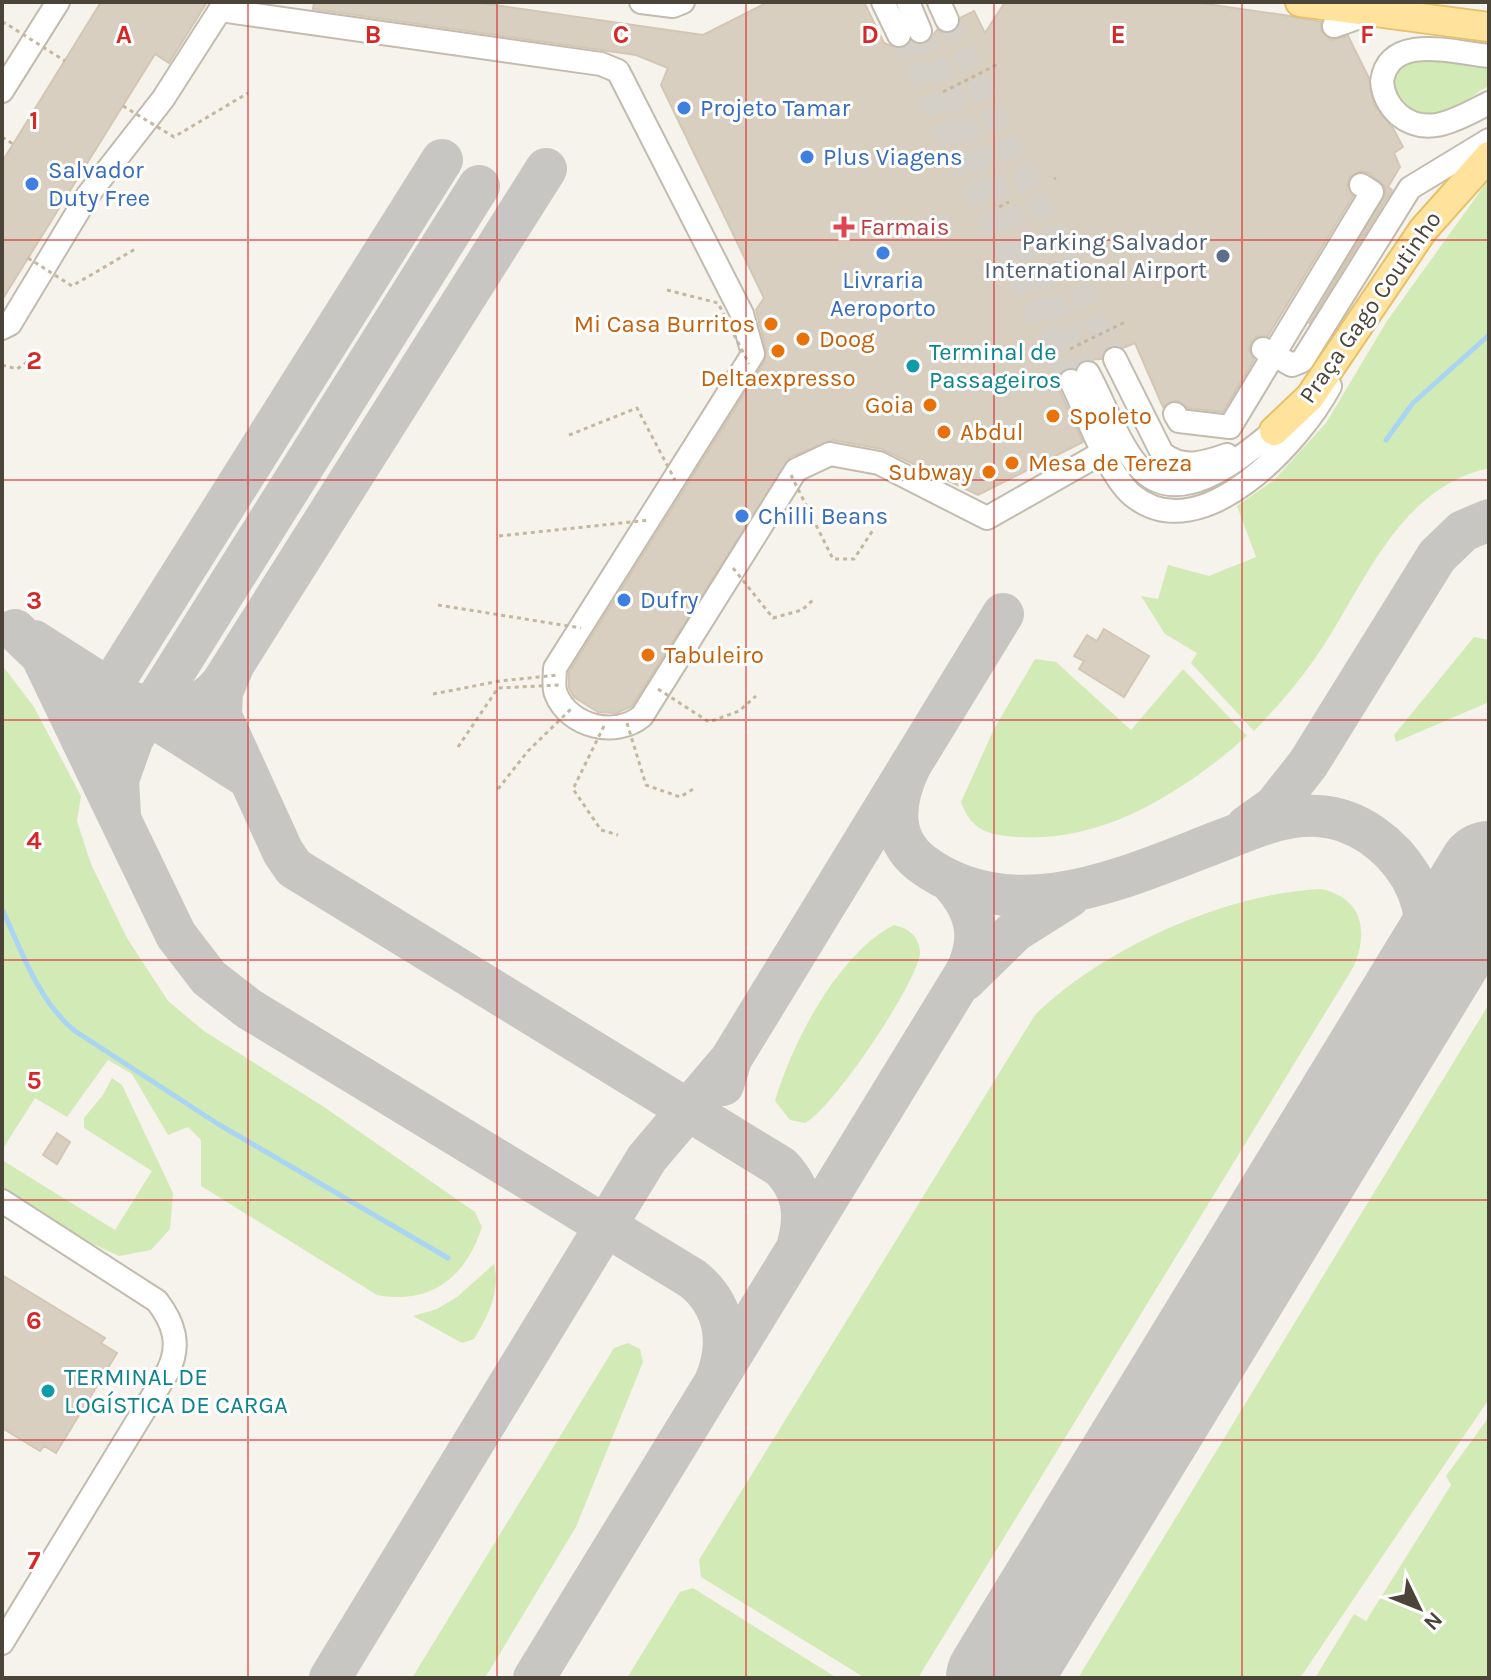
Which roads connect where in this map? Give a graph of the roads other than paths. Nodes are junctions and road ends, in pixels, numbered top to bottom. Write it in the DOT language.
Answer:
graph roads {
  1 [pos="58,2"];
  2 [pos="641,2"];
  3 [pos="683,2"];
  4 [pos="883,2"];
  5 [pos="908,2"];
  6 [pos="1300,2"];
  7 [pos="1376,11"];
  8 [pos="1334,26"];
  9 [pos="1489,27"];
  10 [pos="1489,56"];
  11 [pos="2,91"];
  12 [pos="1489,103"];
  13 [pos="1489,140"];
  14 [pos="1489,156"];
  15 [pos="1361,185"];
  16 [pos="1363,323"];
  17 [pos="2,328"];
  18 [pos="1267,352"];
  19 [pos="1115,359"];
  20 [pos="1175,414"];
  21 [pos="1274,431"];
  22 [pos="1105,451"];
  23 [pos="2,1201"];
  24 [pos="2,1643"];
  1 -- 11 [label="lane"];
  2 -- 3 [label="lane"];
  4 -- 5 [label="lane"];
  6 -- 7 [label="main road"];
  7 -- 8 [label="lane"];
  7 -- 9 [label="main road"];
  10 -- 12 [label="lane"];
  13 -- 18 [label="lane"];
  14 -- 16 [label="main road, Praça Gago Coutinho"];
  15 -- 18 [label="lane"];
  16 -- 21 [label="main road, Praça Gago Coutinho"];
  16 -- 22 [label="lane"];
  17 -- 22 [label="lane"];
  18 -- 20 [label="lane"];
  19 -- 21 [label="lane, Praça Gago Coutinho"];
  21 -- 22 [label="lane"];
  23 -- 24 [label="lane"];
}
